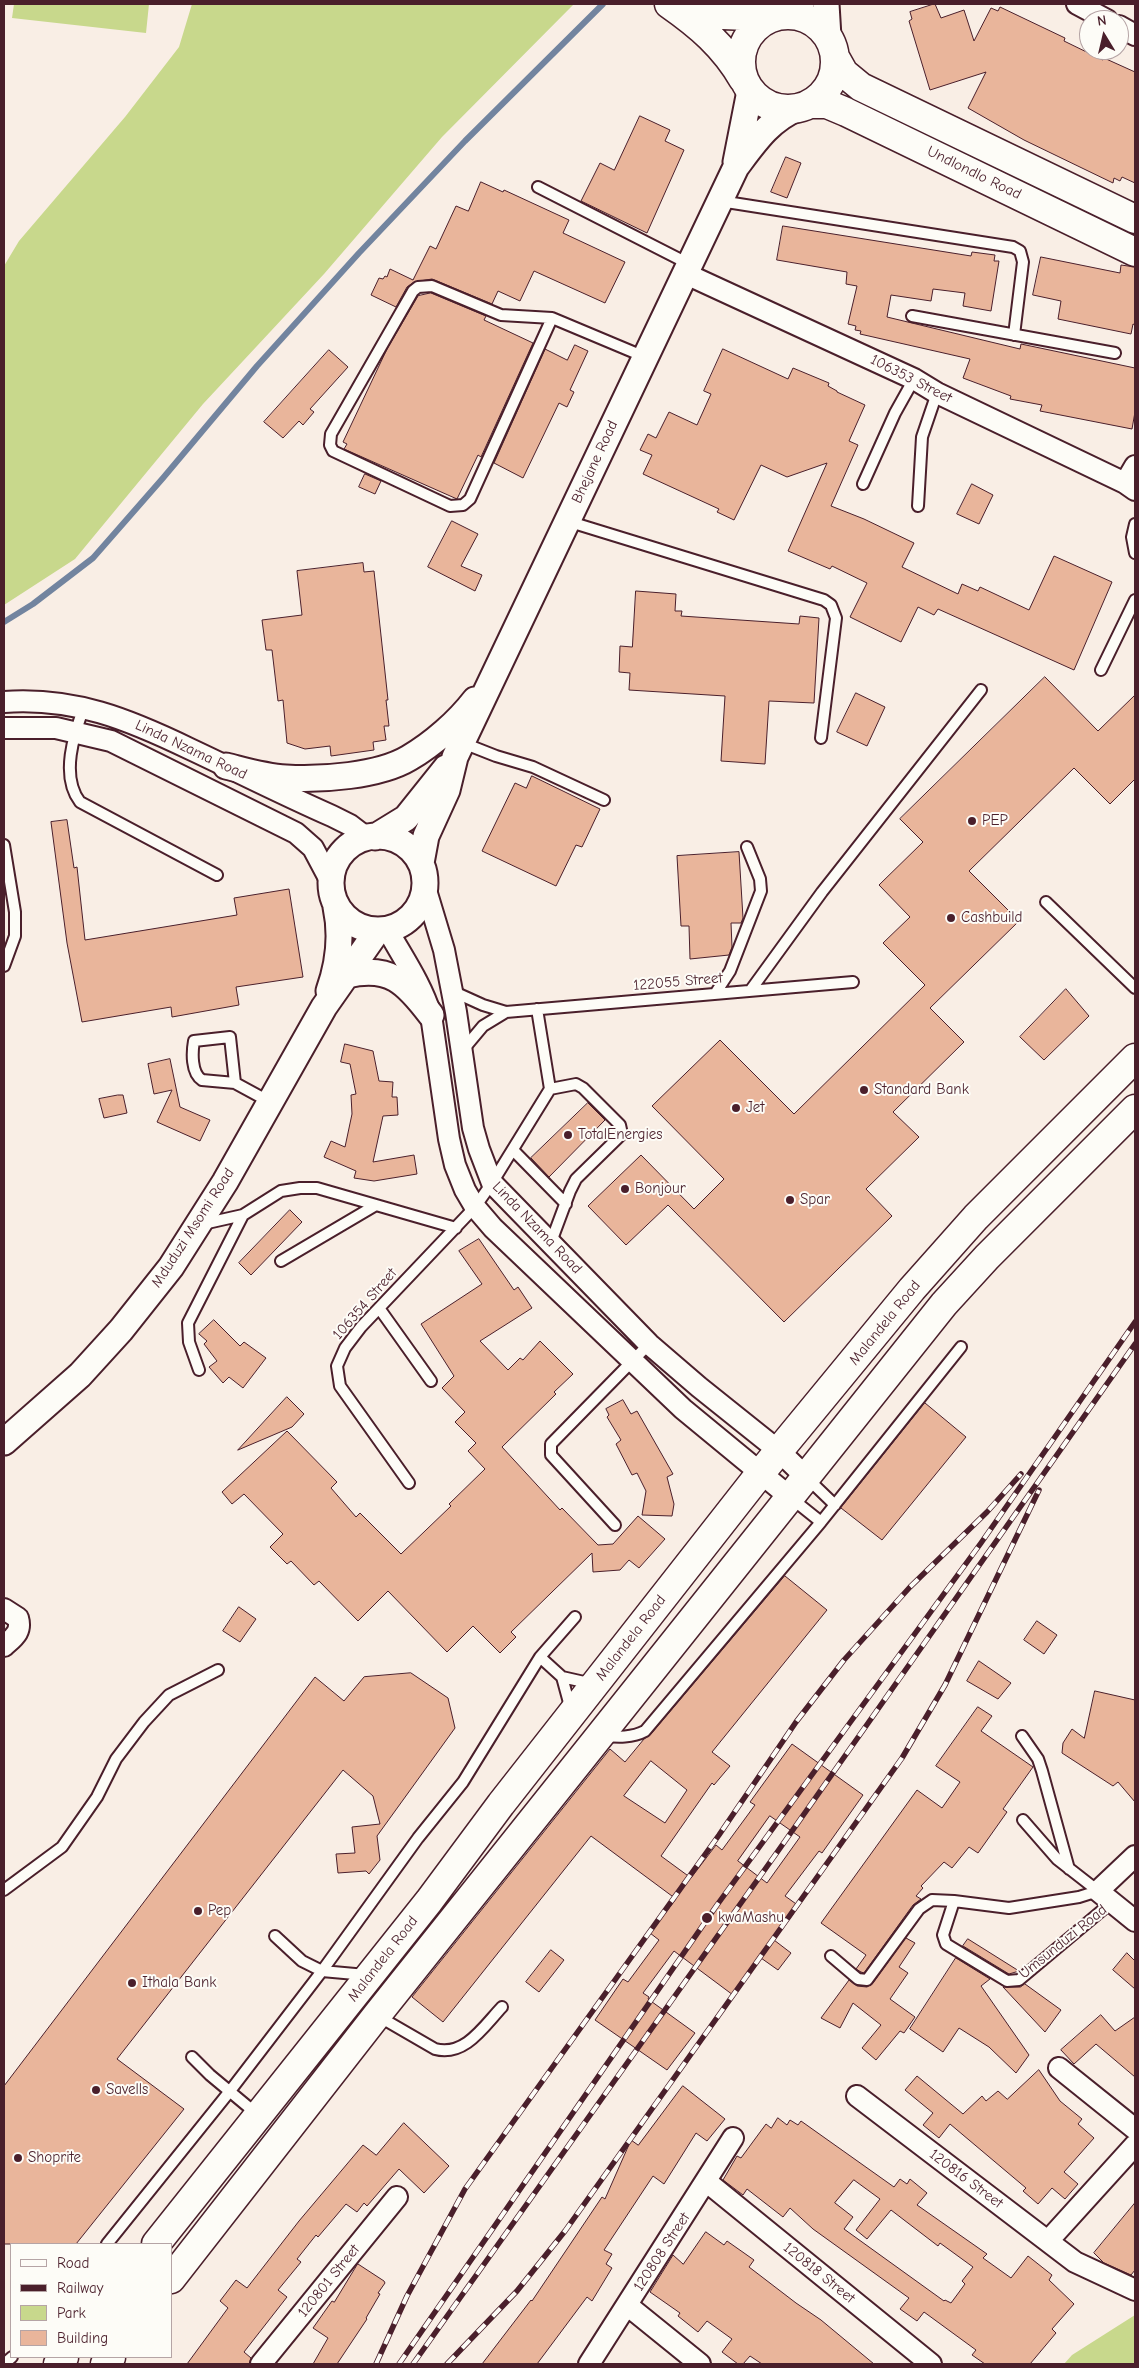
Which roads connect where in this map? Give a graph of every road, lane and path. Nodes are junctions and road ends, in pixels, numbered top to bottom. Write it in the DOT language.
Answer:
graph roads {
  1 [pos="668,4"];
  2 [pos="676,4"];
  3 [pos="826,4"];
  4 [pos="1077,4"];
  5 [pos="1088,10"];
  6 [pos="785,12"];
  7 [pos="832,47"];
  8 [pos="747,85"];
  9 [pos="804,106"];
  10 [pos="736,167"];
  11 [pos="538,187"];
  12 [pos="719,201"];
  13 [pos="1135,219"];
  14 [pos="1135,252"];
  15 [pos="686,268"];
  16 [pos="912,316"];
  17 [pos="552,318"];
  18 [pos="1014,335"];
  19 [pos="1115,354"];
  20 [pos="645,357"];
  21 [pos="914,379"];
  22 [pos="937,393"];
  23 [pos="1132,480"];
  24 [pos="863,484"];
  25 [pos="918,506"];
  26 [pos="568,521"];
  27 [pos="1135,524"];
  28 [pos="1135,554"];
  29 [pos="1135,600"];
  30 [pos="1101,670"];
  31 [pos="496,675"];
  32 [pos="981,690"];
  33 [pos="4,702"];
  34 [pos="84,707"];
  35 [pos="4,728"];
  36 [pos="75,732"];
  37 [pos="821,738"];
  38 [pos="458,750"];
  39 [pos="226,766"];
  40 [pos="604,800"];
  41 [pos="371,837"];
  42 [pos="4,845"];
  43 [pos="746,847"];
  44 [pos="217,875"];
  45 [pos="423,875"];
  46 [pos="330,880"];
  47 [pos="1046,902"];
  48 [pos="336,906"];
  49 [pos="383,930"];
  50 [pos="4,966"];
  51 [pos="347,975"];
  52 [pos="853,982"];
  53 [pos="1135,988"];
  54 [pos="452,991"];
  55 [pos="750,991"];
  56 [pos="715,994"];
  57 [pos="324,1007"];
  58 [pos="537,1009"];
  59 [pos="506,1012"];
  60 [pos="431,1015"];
  61 [pos="462,1051"];
  62 [pos="1135,1058"];
  63 [pos="235,1083"];
  64 [pos="550,1089"];
  65 [pos="468,1094"];
  66 [pos="442,1096"];
  67 [pos="270,1102"];
  68 [pos="1135,1109"];
  69 [pos="513,1150"];
  70 [pos="492,1183"];
  71 [pos="566,1204"];
  72 [pos="376,1205"];
  73 [pos="475,1207"];
  74 [pos="243,1214"];
  75 [pos="197,1226"];
  76 [pos="456,1228"];
  77 [pos="551,1242"];
  78 [pos="568,1260"];
  79 [pos="281,1261"];
  80 [pos="549,1282"];
  81 [pos="379,1308"];
  82 [pos="649,1344"];
  83 [pos="961,1347"];
  84 [pos="632,1361"];
  85 [pos="199,1370"];
  86 [pos="431,1380"];
  87 [pos="4,1442"];
  88 [pos="779,1451"];
  89 [pos="760,1475"];
  90 [pos="409,1483"];
  91 [pos="799,1488"];
  92 [pos="835,1505"];
  93 [pos="821,1522"];
  94 [pos="615,1525"];
  95 [pos="4,1609"];
  96 [pos="575,1617"];
  97 [pos="4,1646"];
  98 [pos="540,1657"];
  99 [pos="218,1670"];
  100 [pos="562,1677"];
  101 [pos="594,1685"];
  102 [pos="572,1713"];
  103 [pos="601,1736"];
  104 [pos="1022,1736"];
  105 [pos="1023,1820"];
  106 [pos="1135,1856"];
  107 [pos="1069,1869"];
  108 [pos="4,1890"];
  109 [pos="1105,1896"];
  110 [pos="954,1900"];
  111 [pos="1135,1921"];
  112 [pos="275,1936"];
  113 [pos="831,1956"];
  114 [pos="322,1971"];
  115 [pos="371,1975"];
  116 [pos="502,2007"];
  117 [pos="377,2015"];
  118 [pos="192,2057"];
  119 [pos="1059,2068"];
  120 [pos="230,2091"];
  121 [pos="857,2096"];
  122 [pos="259,2116"];
  123 [pos="1135,2129"];
  124 [pos="733,2138"];
  125 [pos="1135,2145"];
  126 [pos="707,2182"];
  127 [pos="397,2197"];
  128 [pos="1048,2241"];
  129 [pos="108,2243"];
  130 [pos="157,2243"];
  131 [pos="172,2278"];
  132 [pos="1135,2290"];
  133 [pos="627,2305"];
  134 [pos="261,2364"];
  135 [pos="589,2364"];
  136 [pos="700,2364"];
  137 [pos="931,2364"];
  1 -- 8 [label="main road"];
  2 -- 6 [label="main road"];
  3 -- 7 [label="street"];
  4 -- 5 [label="street"];
  6 -- 7 [label="main road"];
  6 -- 8 [label="main road"];
  7 -- 9 [label="main road"];
  7 -- 13 [label="main road, Undlondlo Road"];
  8 -- 9 [label="main road"];
  8 -- 10 [label="street, Bhejane Road"];
  9 -- 10 [label="street, Bhejane Road"];
  9 -- 14 [label="main road, Undlondlo Road"];
  10 -- 12 [label="street, Bhejane Road"];
  11 -- 15 [label="lane"];
  12 -- 15 [label="street, Bhejane Road"];
  12 -- 18 [label="lane"];
  15 -- 20 [label="street, Bhejane Road"];
  15 -- 21 [label="street, 106353 Street"];
  16 -- 18 [label="lane"];
  17 -- 17 [label="lane"];
  17 -- 20 [label="lane"];
  18 -- 19 [label="lane"];
  20 -- 26 [label="street, Bhejane Road"];
  21 -- 22 [label="street, 106353 Street"];
  21 -- 24 [label="lane"];
  22 -- 23 [label="street, 106353 Street"];
  22 -- 25 [label="lane"];
  26 -- 31 [label="street, Bhejane Road"];
  26 -- 37 [label="lane"];
  27 -- 28 [label="lane"];
  29 -- 30 [label="lane"];
  31 -- 38 [label="street, Bhejane Road"];
  31 -- 39 [label="street"];
  32 -- 55 [label="lane"];
  33 -- 34 [label="street, Linda Nzama Road"];
  34 -- 36 [label="lane"];
  34 -- 39 [label="street, Linda Nzama Road"];
  35 -- 36 [label="street, Linda Nzama Road"];
  36 -- 44 [label="lane"];
  36 -- 46 [label="street, Linda Nzama Road"];
  38 -- 40 [label="lane"];
  38 -- 41 [label="street, Bhejane Road"];
  38 -- 45 [label="street, Bhejane Road"];
  39 -- 41 [label="street, Linda Nzama Road"];
  41 -- 45 [label="street"];
  41 -- 46 [label="street"];
  42 -- 50 [label="lane"];
  43 -- 56 [label="lane"];
  45 -- 49 [label="street"];
  45 -- 54 [label="street, Linda Nzama Road"];
  46 -- 48 [label="street"];
  47 -- 53 [label="lane"];
  48 -- 49 [label="street"];
  48 -- 57 [label="street, Mduduzi Msomi Road"];
  49 -- 51 [label="street, Mduduzi Msomi Road"];
  49 -- 60 [label="street, Linda Nzama Road"];
  51 -- 57 [label="street, Mduduzi Msomi Road"];
  51 -- 60 [label="street"];
  52 -- 55 [label="lane, 122055 Street"];
  54 -- 59 [label="lane, 122055 Street"];
  54 -- 61 [label="street, Linda Nzama Road"];
  55 -- 56 [label="lane, 122055 Street"];
  56 -- 58 [label="lane, 122055 Street"];
  57 -- 67 [label="street, Mduduzi Msomi Road"];
  58 -- 59 [label="lane, 122055 Street"];
  58 -- 64 [label="lane"];
  59 -- 61 [label="lane, 122055 Street"];
  60 -- 66 [label="street, Linda Nzama Road"];
  61 -- 65 [label="street, Linda Nzama Road"];
  62 -- 88 [label="main road, Malandela Road"];
  63 -- 63 [label="lane"];
  63 -- 67 [label="lane"];
  64 -- 69 [label="lane, 106354 Street"];
  64 -- 71 [label="lane"];
  65 -- 66 [label="street"];
  65 -- 70 [label="street, Linda Nzama Road"];
  66 -- 73 [label="street, Linda Nzama Road"];
  67 -- 75 [label="street, Mduduzi Msomi Road"];
  68 -- 91 [label="main road, Malandela Road"];
  69 -- 70 [label="lane, 106354 Street"];
  69 -- 71 [label="lane"];
  70 -- 73 [label="lane, 106354 Street"];
  70 -- 77 [label="street, Linda Nzama Road"];
  71 -- 77 [label="lane"];
  72 -- 74 [label="lane"];
  72 -- 76 [label="lane"];
  72 -- 79 [label="lane"];
  73 -- 76 [label="lane, 106354 Street"];
  73 -- 80 [label="street, Linda Nzama Road"];
  74 -- 75 [label="lane"];
  74 -- 85 [label="lane"];
  75 -- 87 [label="street, Mduduzi Msomi Road"];
  76 -- 81 [label="lane, 106354 Street"];
  77 -- 78 [label="street, Linda Nzama Road"];
  78 -- 80 [label="street"];
  78 -- 82 [label="street, Linda Nzama Road"];
  80 -- 84 [label="street, Linda Nzama Road"];
  81 -- 86 [label="lane"];
  81 -- 90 [label="lane, 106354 Street"];
  82 -- 84 [label="lane"];
  82 -- 88 [label="street, Linda Nzama Road"];
  83 -- 92 [label="lane"];
  84 -- 89 [label="street, Linda Nzama Road"];
  84 -- 94 [label="lane"];
  88 -- 89 [label="main road, Malandela Road"];
  88 -- 91 [label="street, Linda Nzama Road"];
  89 -- 91 [label="street, Linda Nzama Road"];
  89 -- 101 [label="main road, Malandela Road"];
  91 -- 92 [label="lane"];
  91 -- 93 [label="lane"];
  91 -- 103 [label="main road, Malandela Road"];
  92 -- 93 [label="lane"];
  93 -- 103 [label="lane"];
  95 -- 97 [label="street"];
  96 -- 98 [label="lane"];
  98 -- 100 [label="lane"];
  98 -- 114 [label="lane"];
  99 -- 108 [label="lane"];
  100 -- 101 [label="lane"];
  100 -- 102 [label="lane"];
  101 -- 102 [label="main road, Malandela Road"];
  102 -- 115 [label="main road, Malandela Road"];
  103 -- 117 [label="main road, Malandela Road"];
  104 -- 107 [label="lane"];
  105 -- 107 [label="lane, Umsunduzi Road"];
  106 -- 109 [label="street, Umsunduzi Road"];
  107 -- 109 [label="lane, Umsunduzi Road"];
  109 -- 110 [label="lane, Umsunduzi Road"];
  109 -- 110 [label="lane, Umsunduzi Road"];
  109 -- 111 [label="street, Umsunduzi Road"];
  110 -- 113 [label="lane"];
  112 -- 114 [label="lane"];
  114 -- 115 [label="lane"];
  114 -- 120 [label="lane"];
  115 -- 122 [label="main road, Malandela Road"];
  116 -- 117 [label="lane"];
  117 -- 131 [label="main road, Malandela Road"];
  118 -- 120 [label="lane"];
  119 -- 123 [label="street"];
  120 -- 122 [label="lane"];
  120 -- 129 [label="lane"];
  121 -- 128 [label="street, 120816 Street"];
  122 -- 130 [label="main road, Malandela Road"];
  124 -- 126 [label="street, 120808 Street"];
  125 -- 128 [label="street"];
  126 -- 133 [label="street, 120808 Street"];
  126 -- 137 [label="street, 120818 Street"];
  127 -- 134 [label="street, 120801 Street"];
  128 -- 132 [label="street, 120816 Street"];
  133 -- 135 [label="street, 120808 Street"];
  133 -- 136 [label="street"];
}
